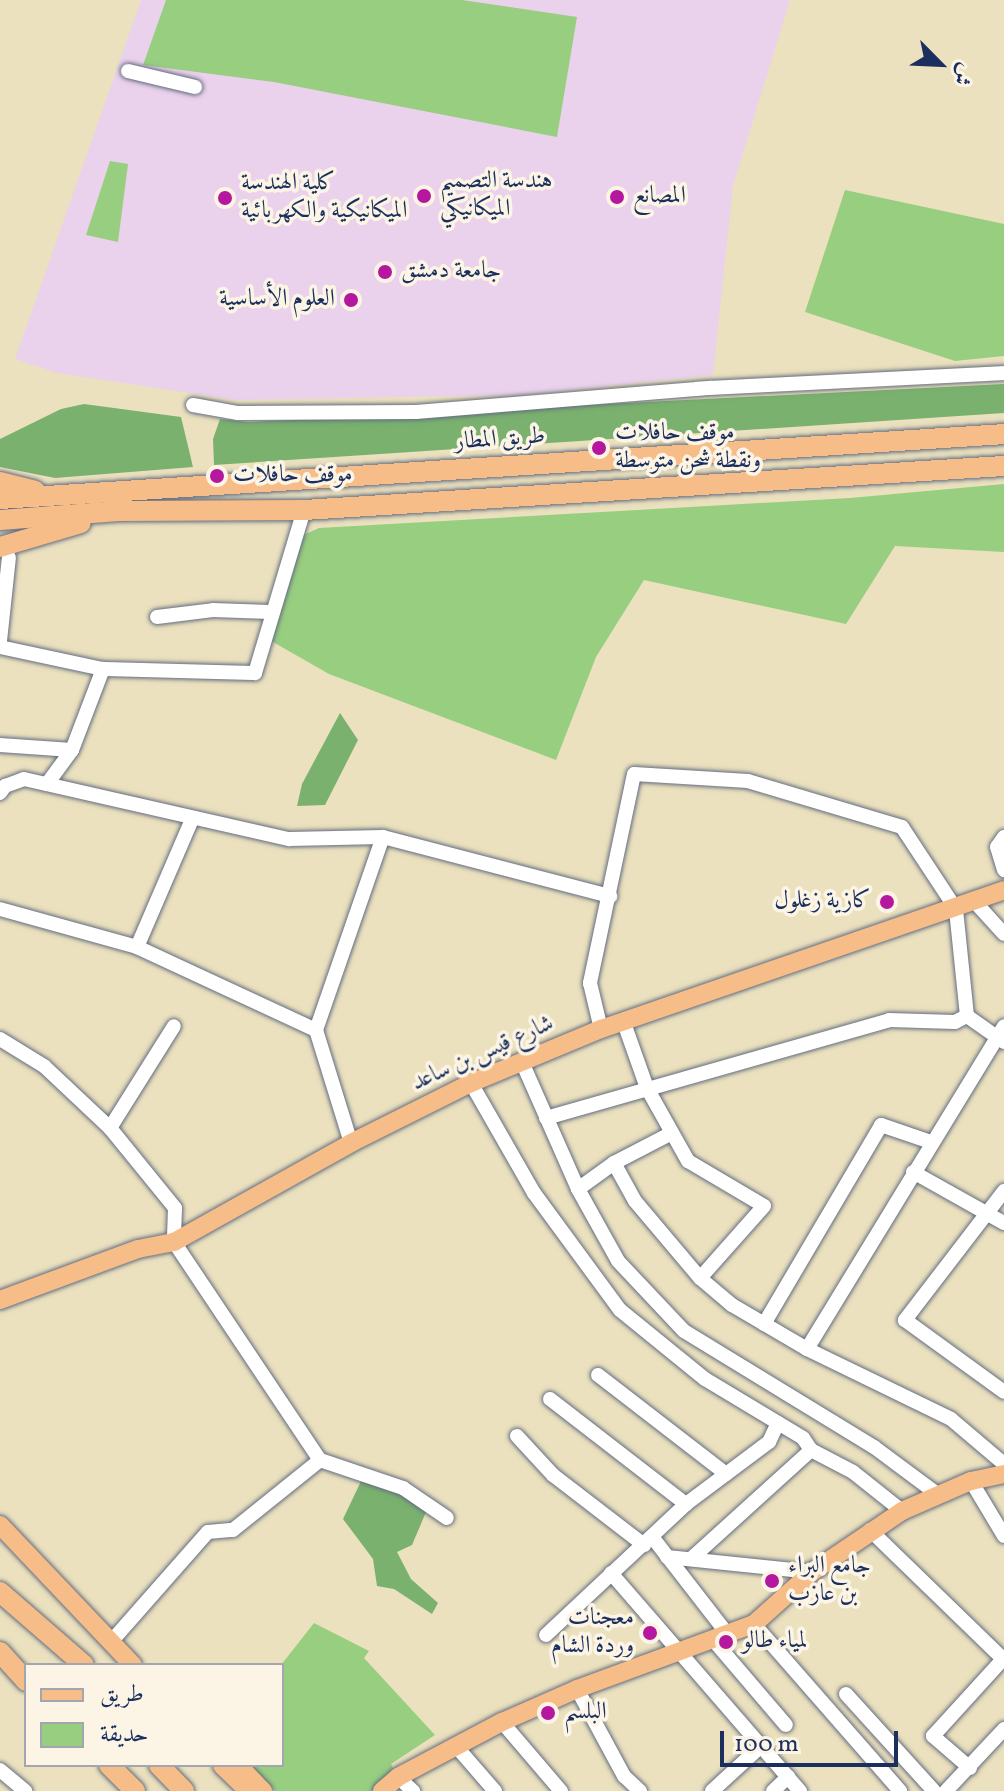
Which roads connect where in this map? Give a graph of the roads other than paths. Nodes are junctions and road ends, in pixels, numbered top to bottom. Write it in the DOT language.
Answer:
graph roads {
  1 [pos="128,71"];
  2 [pos="195,87"];
  3 [pos="1004,373"];
  4 [pos="193,405"];
  5 [pos="1004,434"];
  6 [pos="1004,466"];
  7 [pos="0,482"];
  8 [pos="58,495"];
  9 [pos="0,499"];
  10 [pos="304,510"];
  11 [pos="119,511"];
  12 [pos="0,520"];
  13 [pos="4,552"];
  14 [pos="270,612"];
  15 [pos="157,617"];
  16 [pos="0,638"];
  17 [pos="0,647"];
  18 [pos="103,669"];
  19 [pos="0,745"];
  20 [pos="72,750"];
  21 [pos="47,784"];
  22 [pos="0,793"];
  23 [pos="192,819"];
  24 [pos="383,837"];
  25 [pos="1004,837"];
  26 [pos="1004,870"];
  27 [pos="1004,890"];
  28 [pos="610,896"];
  29 [pos="975,902"];
  30 [pos="0,909"];
  31 [pos="956,909"];
  32 [pos="1004,934"];
  33 [pos="137,947"];
  34 [pos="967,1016"];
  35 [pos="624,1023"];
  36 [pos="174,1026"];
  37 [pos="601,1029"];
  38 [pos="316,1030"];
  39 [pos="1001,1035"];
  40 [pos="0,1039"];
  41 [pos="522,1062"];
  42 [pos="471,1083"];
  43 [pos="647,1088"];
  44 [pos="546,1118"];
  45 [pos="110,1128"];
  46 [pos="670,1134"];
  47 [pos="931,1142"];
  48 [pos="351,1143"];
  49 [pos="614,1163"];
  50 [pos="913,1172"];
  51 [pos="578,1189"];
  52 [pos="1004,1191"];
  53 [pos="989,1212"];
  54 [pos="1004,1223"];
  55 [pos="174,1242"];
  56 [pos="700,1278"];
  57 [pos="0,1300"];
  58 [pos="764,1324"];
  59 [pos="807,1349"];
  60 [pos="598,1375"];
  61 [pos="1004,1392"];
  62 [pos="550,1399"];
  63 [pos="778,1423"];
  64 [pos="517,1436"];
  65 [pos="811,1450"];
  66 [pos="320,1460"];
  67 [pos="1004,1464"];
  68 [pos="726,1474"];
  69 [pos="1004,1474"];
  70 [pos="971,1481"];
  71 [pos="937,1494"];
  72 [pos="686,1504"];
  73 [pos="902,1511"];
  74 [pos="447,1518"];
  75 [pos="0,1525"];
  76 [pos="870,1530"];
  77 [pos="1004,1536"];
  78 [pos="648,1541"];
  79 [pos="667,1557"];
  80 [pos="692,1558"];
  81 [pos="812,1572"];
  82 [pos="611,1573"];
  83 [pos="0,1592"];
  84 [pos="0,1598"];
  85 [pos="754,1624"];
  86 [pos="546,1635"];
  87 [pos="722,1639"];
  88 [pos="110,1643"];
  89 [pos="0,1652"];
  90 [pos="682,1653"];
  91 [pos="1004,1658"];
  92 [pos="62,1663"];
  93 [pos="82,1663"];
  94 [pos="131,1663"];
  95 [pos="24,1679"];
  96 [pos="577,1689"];
  97 [pos="846,1694"];
  98 [pos="502,1722"];
  99 [pos="786,1725"];
  100 [pos="1004,1729"];
  101 [pos="455,1745"];
  102 [pos="762,1745"];
  103 [pos="98,1767"];
  104 [pos="111,1767"];
  105 [pos="161,1767"];
  106 [pos="233,1767"];
  107 [pos="970,1768"];
  108 [pos="0,1770"];
  109 [pos="398,1777"];
  110 [pos="788,1777"];
  111 [pos="25,1791"];
  112 [pos="117,1791"];
  113 [pos="135,1791"];
  114 [pos="184,1791"];
  115 [pos="250,1791"];
  116 [pos="263,1791"];
  117 [pos="382,1791"];
  118 [pos="413,1791"];
  119 [pos="495,1791"];
  120 [pos="561,1791"];
  121 [pos="640,1791"];
  122 [pos="712,1791"];
  123 [pos="773,1791"];
  124 [pos="800,1791"];
  125 [pos="900,1791"];
  126 [pos="934,1791"];
  127 [pos="946,1791"];
  1 -- 2 [label="street"];
  3 -- 4 [label="street"];
  5 -- 8 [label="highway, طريق المطار"];
  6 -- 10 [label="highway"];
  7 -- 8 [label="highway"];
  8 -- 9 [label="highway, طريق المطار"];
  10 -- 11 [label="highway"];
  10 -- 14 [label="street"];
  11 -- 12 [label="highway"];
  11 -- 13 [label="highway"];
  13 -- 16 [label="street"];
  14 -- 15 [label="street"];
  14 -- 18 [label="street"];
  17 -- 18 [label="street"];
  18 -- 20 [label="street"];
  19 -- 20 [label="street"];
  20 -- 21 [label="street"];
  21 -- 22 [label="street"];
  21 -- 23 [label="street"];
  23 -- 24 [label="street"];
  23 -- 33 [label="street"];
  24 -- 28 [label="street"];
  24 -- 38 [label="street"];
  25 -- 26 [label="street"];
  27 -- 29 [label="main road, شارع قيس بن ساعد"];
  28 -- 31 [label="street"];
  28 -- 37 [label="street"];
  29 -- 31 [label="main road, شارع قيس بن ساعد"];
  29 -- 32 [label="street"];
  30 -- 33 [label="street"];
  31 -- 34 [label="street"];
  31 -- 35 [label="main road, شارع قيس بن ساعد"];
  33 -- 38 [label="street"];
  34 -- 39 [label="street"];
  34 -- 43 [label="street"];
  35 -- 37 [label="main road, شارع قيس بن ساعد"];
  35 -- 43 [label="street"];
  36 -- 45 [label="street"];
  37 -- 41 [label="main road, شارع قيس بن ساعد"];
  38 -- 48 [label="street"];
  39 -- 47 [label="street"];
  40 -- 45 [label="street"];
  41 -- 42 [label="main road, شارع قيس بن ساعد"];
  41 -- 44 [label="street"];
  42 -- 48 [label="main road, شارع قيس بن ساعد"];
  42 -- 63 [label="street"];
  43 -- 44 [label="street"];
  43 -- 46 [label="street"];
  44 -- 51 [label="street"];
  45 -- 55 [label="street"];
  46 -- 49 [label="street"];
  46 -- 56 [label="street"];
  47 -- 50 [label="street"];
  47 -- 58 [label="street"];
  48 -- 55 [label="main road, شارع قيس بن ساعد"];
  49 -- 51 [label="street"];
  49 -- 56 [label="street"];
  50 -- 53 [label="street"];
  50 -- 59 [label="street"];
  51 -- 71 [label="street"];
  52 -- 53 [label="street"];
  53 -- 54 [label="street"];
  53 -- 61 [label="street"];
  55 -- 57 [label="main road, شارع قيس بن ساعد"];
  55 -- 66 [label="street"];
  56 -- 58 [label="street"];
  58 -- 59 [label="street"];
  59 -- 67 [label="street"];
  60 -- 68 [label="street"];
  62 -- 72 [label="street"];
  63 -- 65 [label="street"];
  63 -- 68 [label="street"];
  64 -- 78 [label="street"];
  65 -- 73 [label="street"];
  65 -- 80 [label="street"];
  66 -- 74 [label="street"];
  66 -- 88 [label="street"];
  68 -- 72 [label="street"];
  69 -- 70 [label="main road"];
  70 -- 71 [label="main road"];
  70 -- 77 [label="street"];
  71 -- 73 [label="main road"];
  72 -- 78 [label="street"];
  73 -- 76 [label="main road"];
  75 -- 88 [label="main road"];
  76 -- 81 [label="main road"];
  76 -- 91 [label="street"];
  78 -- 79 [label="street"];
  78 -- 82 [label="street"];
  79 -- 80 [label="street"];
  79 -- 87 [label="street"];
  80 -- 81 [label="street"];
  81 -- 85 [label="main road"];
  82 -- 86 [label="street"];
  82 -- 90 [label="street"];
  83 -- 93 [label="highway"];
  84 -- 92 [label="highway"];
  85 -- 87 [label="main road"];
  85 -- 125 [label="street"];
  87 -- 90 [label="main road"];
  87 -- 99 [label="street"];
  88 -- 94 [label="main road"];
  89 -- 95 [label="highway"];
  90 -- 96 [label="main road"];
  90 -- 102 [label="street"];
  91 -- 107 [label="street"];
  96 -- 98 [label="main road"];
  96 -- 121 [label="street"];
  97 -- 126 [label="street"];
  98 -- 101 [label="main road"];
  98 -- 120 [label="street"];
  100 -- 107 [label="street"];
  101 -- 109 [label="main road"];
  101 -- 119 [label="street"];
  102 -- 110 [label="street"];
  102 -- 122 [label="street"];
  103 -- 112 [label="highway"];
  104 -- 113 [label="highway"];
  105 -- 114 [label="highway"];
  106 -- 115 [label="highway"];
  106 -- 116 [label="main road"];
  107 -- 127 [label="street"];
  108 -- 111 [label="street"];
  109 -- 117 [label="main road"];
  109 -- 118 [label="street"];
  110 -- 123 [label="street"];
  110 -- 124 [label="street"];
}
